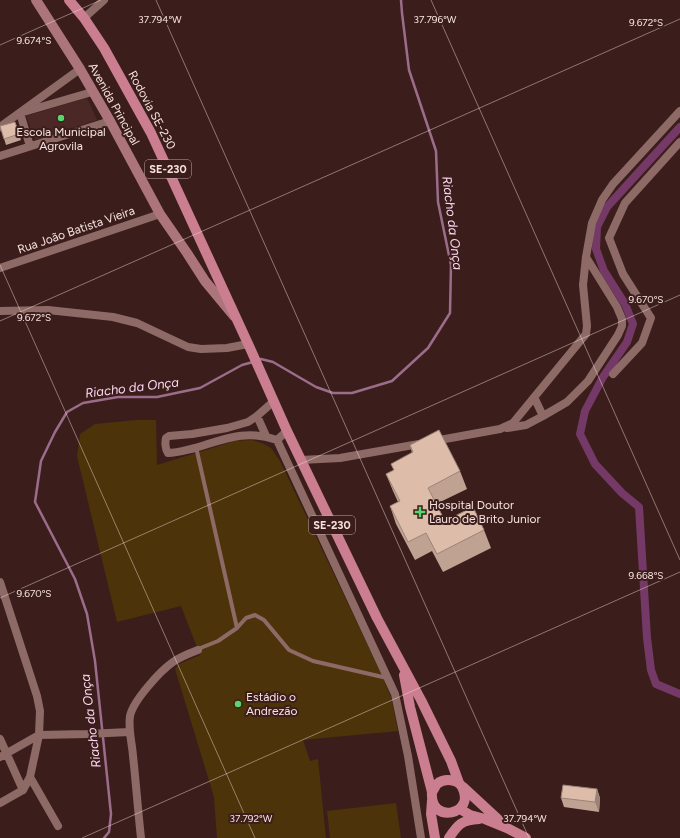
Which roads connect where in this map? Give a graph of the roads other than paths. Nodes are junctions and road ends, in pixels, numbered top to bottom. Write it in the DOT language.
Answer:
graph roads {
  1 [pos="36,0"];
  2 [pos="69,0"];
  3 [pos="104,0"];
  4 [pos="84,18"];
  5 [pos="80,69"];
  6 [pos="92,92"];
  7 [pos="680,111"];
  8 [pos="20,113"];
  9 [pos="110,121"];
  10 [pos="0,127"];
  11 [pos="680,142"];
  12 [pos="30,146"];
  13 [pos="0,156"];
  14 [pos="160,214"];
  15 [pos="586,257"];
  16 [pos="0,268"];
  17 [pos="0,312"];
  18 [pos="236,319"];
  19 [pos="249,346"];
  20 [pos="613,374"];
  21 [pos="534,397"];
  22 [pos="274,401"];
  23 [pos="257,416"];
  24 [pos="543,416"];
  25 [pos="500,429"];
  26 [pos="287,431"];
  27 [pos="266,436"];
  28 [pos="277,440"];
  29 [pos="196,447"];
  30 [pos="301,460"];
  31 [pos="0,582"];
  32 [pos="237,628"];
  33 [pos="198,650"];
  34 [pos="402,667"];
  35 [pos="389,679"];
  36 [pos="395,694"];
  37 [pos="407,694"];
  38 [pos="129,732"];
  39 [pos="38,735"];
  40 [pos="0,740"];
  41 [pos="3,755"];
  42 [pos="30,776"];
  43 [pos="460,784"];
  44 [pos="24,790"];
  45 [pos="432,795"];
  46 [pos="0,803"];
  47 [pos="457,810"];
  48 [pos="485,819"];
  49 [pos="58,826"];
  50 [pos="507,828"];
  51 [pos="141,838"];
  52 [pos="420,838"];
  53 [pos="435,838"];
  54 [pos="449,838"];
  55 [pos="526,838"];
  1 -- 5 [label="street, Avenida Principal"];
  2 -- 4 [label="main road, Rodovia SE-230 / SE-230"];
  3 -- 4 [label="street"];
  4 -- 18 [label="main road, Rodovia SE-230 / SE-230"];
  5 -- 6 [label="street, Avenida Principal"];
  5 -- 8 [label="street"];
  6 -- 8 [label="street"];
  6 -- 9 [label="street, Avenida Principal"];
  7 -- 15 [label="street"];
  8 -- 10 [label="street"];
  8 -- 12 [label="street"];
  9 -- 12 [label="street"];
  9 -- 14 [label="street, Avenida Principal"];
  11 -- 20 [label="street"];
  12 -- 13 [label="street"];
  14 -- 16 [label="street, Rua João Batista Vieira"];
  14 -- 18 [label="street, Avenida Principal"];
  15 -- 21 [label="street"];
  15 -- 24 [label="street"];
  17 -- 19 [label="street"];
  18 -- 19 [label="main road, Rodovia SE-230 / SE-230"];
  19 -- 22 [label="main road, SE-230"];
  21 -- 24 [label="street"];
  21 -- 25 [label="street"];
  22 -- 23 [label="street"];
  22 -- 26 [label="main road, SE-230"];
  23 -- 27 [label="street"];
  23 -- 29 [label="street"];
  24 -- 25 [label="street"];
  25 -- 30 [label="street"];
  26 -- 28 [label="street"];
  26 -- 30 [label="main road, SE-230"];
  27 -- 28 [label="street"];
  27 -- 29 [label="street"];
  28 -- 35 [label="street"];
  29 -- 32 [label="lane"];
  30 -- 34 [label="main road, SE-230"];
  31 -- 39 [label="street"];
  32 -- 33 [label="lane"];
  32 -- 35 [label="lane"];
  33 -- 38 [label="street"];
  34 -- 37 [label="main road, SE-230"];
  34 -- 43 [label="main road, SE-230"];
  35 -- 36 [label="street"];
  36 -- 37 [label="street"];
  36 -- 52 [label="street"];
  37 -- 45 [label="main road, SE-230"];
  38 -- 39 [label="street"];
  38 -- 51 [label="street"];
  39 -- 41 [label="street"];
  39 -- 42 [label="street"];
  40 -- 41 [label="street"];
  41 -- 44 [label="street"];
  42 -- 44 [label="street"];
  42 -- 49 [label="street"];
  43 -- 45 [label="main road"];
  43 -- 47 [label="main road, SE-230"];
  43 -- 50 [label="main road, SE-230"];
  44 -- 46 [label="street"];
  45 -- 47 [label="main road, SE-230"];
  45 -- 53 [label="main road"];
  47 -- 48 [label="main road, SE-230"];
  47 -- 54 [label="main road"];
  48 -- 50 [label="main road, SE-230"];
  48 -- 54 [label="main road, SE-230"];
  50 -- 55 [label="main road, SE-230"];
}
